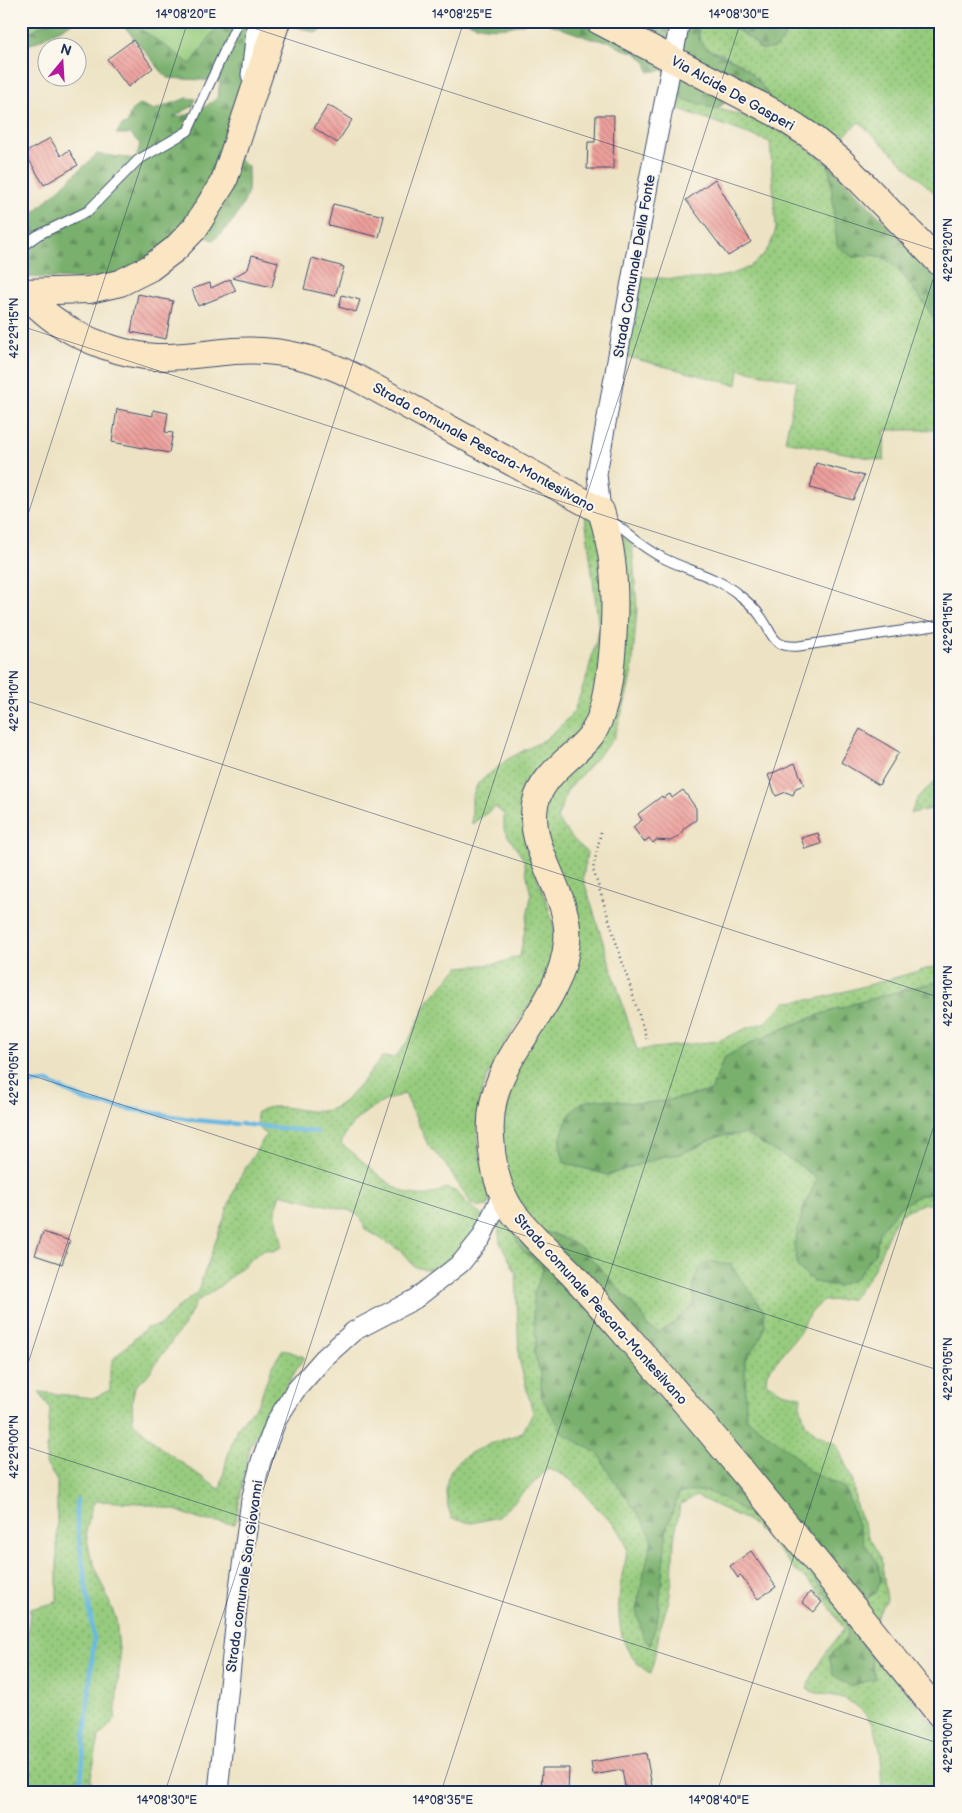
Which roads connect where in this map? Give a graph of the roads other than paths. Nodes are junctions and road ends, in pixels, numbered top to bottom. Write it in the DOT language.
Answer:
graph roads {
  1 [pos="238,21"];
  2 [pos="599,21"];
  3 [pos="680,21"];
  4 [pos="272,25"];
  5 [pos="673,60"];
  6 [pos="21,247"];
  7 [pos="941,264"];
  8 [pos="23,293"];
  9 [pos="601,511"];
  10 [pos="941,624"];
  11 [pos="502,1194"];
  12 [pos="941,1716"];
  13 [pos="218,1792"];
  1 -- 6 [label="lane"];
  2 -- 5 [label="street, Via Alcide De Gasperi"];
  3 -- 5 [label="street, Strada Comunale Della Fonte"];
  4 -- 8 [label="street"];
  5 -- 7 [label="street, Via Alcide De Gasperi"];
  5 -- 9 [label="street, Strada Comunale Della Fonte"];
  8 -- 9 [label="street, Strada comunale Pescara-Montesilvano"];
  9 -- 10 [label="lane"];
  9 -- 11 [label="street, Strada comunale Pescara-Montesilvano"];
  11 -- 12 [label="street, Strada comunale Pescara-Montesilvano"];
  11 -- 13 [label="street, Strada comunale San Giovanni"];
}
